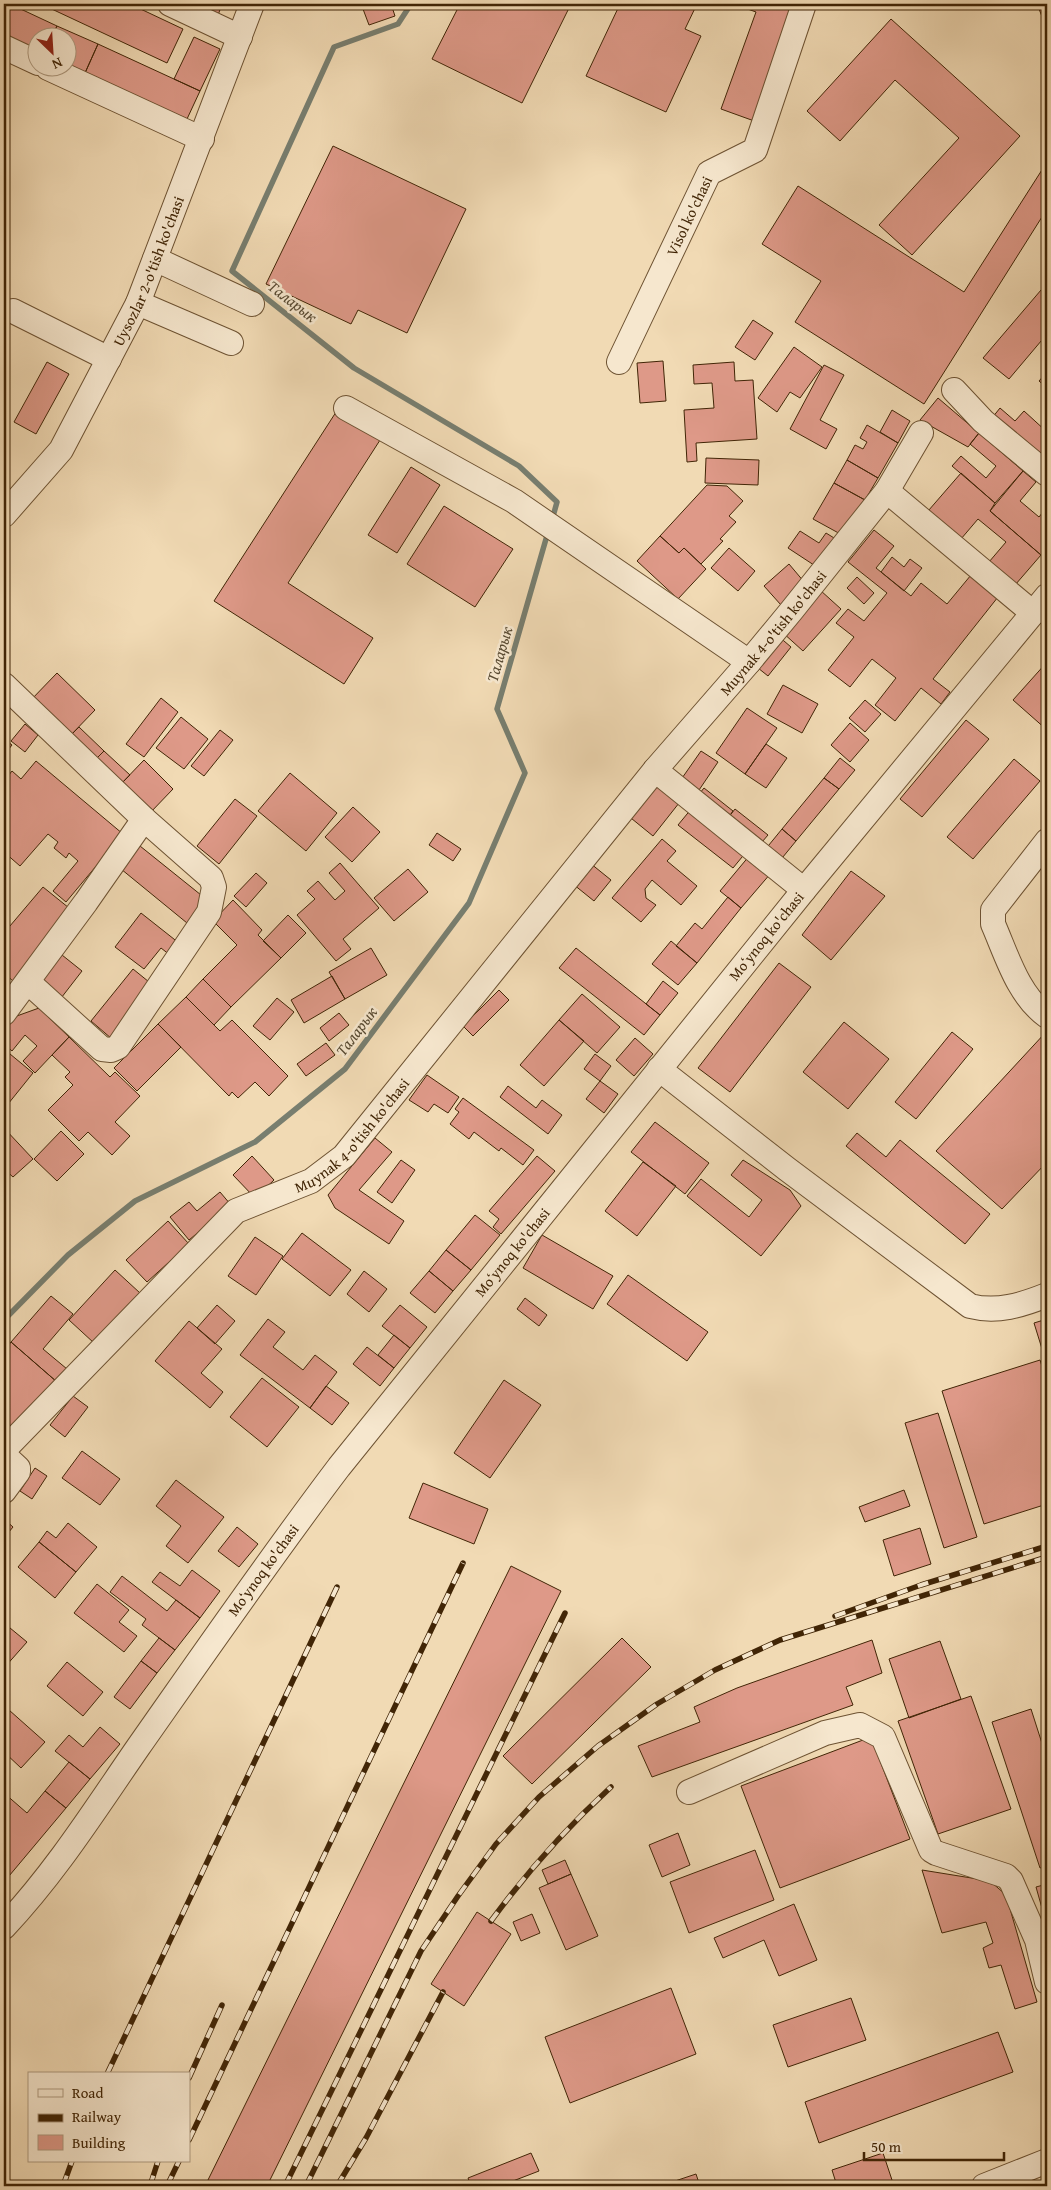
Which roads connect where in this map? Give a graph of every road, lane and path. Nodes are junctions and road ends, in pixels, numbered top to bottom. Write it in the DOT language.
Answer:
graph roads {
  1 [pos="170,4"];
  2 [pos="252,4"];
  3 [pos="804,4"];
  4 [pos="240,37"];
  5 [pos="4,47"];
  6 [pos="28,58"];
  7 [pos="70,78"];
  8 [pos="202,139"];
  9 [pos="155,259"];
  10 [pos="138,303"];
  11 [pos="252,304"];
  12 [pos="12,311"];
  13 [pos="231,343"];
  14 [pos="109,359"];
  15 [pos="619,362"];
  16 [pos="954,390"];
  17 [pos="346,408"];
  18 [pos="921,433"];
  19 [pos="1047,474"];
  20 [pos="887,491"];
  21 [pos="4,515"];
  22 [pos="1040,605"];
  23 [pos="750,662"];
  24 [pos="4,685"];
  25 [pos="655,770"];
  26 [pos="144,819"];
  27 [pos="1047,841"];
  28 [pos="804,890"];
  29 [pos="28,982"];
  30 [pos="4,1013"];
  31 [pos="1047,1016"];
  32 [pos="659,1068"];
  33 [pos="1047,1296"];
  34 [pos="4,1450"];
  35 [pos="4,1455"];
  36 [pos="4,1491"];
  37 [pos="689,1792"];
  38 [pos="4,1927"];
  39 [pos="1047,1982"];
  40 [pos="1047,2161"];
  41 [pos="984,2186"];
  1 -- 4 [label="street"];
  2 -- 4 [label="street, Uysozlar 2-o'tish ko'chasi"];
  3 -- 15 [label="street, Visol ko'chasi"];
  4 -- 8 [label="street, Uysozlar 2-o'tish ko'chasi"];
  5 -- 6 [label="street"];
  7 -- 8 [label="street"];
  8 -- 9 [label="street, Uysozlar 2-o'tish ko'chasi"];
  9 -- 10 [label="street, Uysozlar 2-o'tish ko'chasi"];
  9 -- 11 [label="street"];
  10 -- 13 [label="street"];
  10 -- 14 [label="street, Uysozlar 2-o'tish ko'chasi"];
  12 -- 14 [label="street"];
  14 -- 21 [label="street, Uysozlar 2-o'tish ko'chasi"];
  16 -- 19 [label="street"];
  17 -- 23 [label="street"];
  18 -- 20 [label="street, Muynak 4-o'tish ko'chasi"];
  20 -- 22 [label="street"];
  20 -- 23 [label="street, Muynak 4-o'tish ko'chasi"];
  22 -- 28 [label="street, Moʻynoq ko'chasi"];
  23 -- 25 [label="street, Muynak 4-o'tish ko'chasi"];
  24 -- 26 [label="street"];
  25 -- 28 [label="street"];
  25 -- 34 [label="street, Muynak 4-o'tish ko'chasi"];
  26 -- 29 [label="street"];
  26 -- 29 [label="street"];
  27 -- 31 [label="street"];
  28 -- 32 [label="street, Moʻynoq ko'chasi"];
  29 -- 30 [label="street"];
  32 -- 33 [label="street"];
  32 -- 38 [label="street, Moʻynoq ko'chasi"];
  35 -- 36 [label="street"];
  37 -- 39 [label="street"];
  40 -- 41 [label="street"];
}
